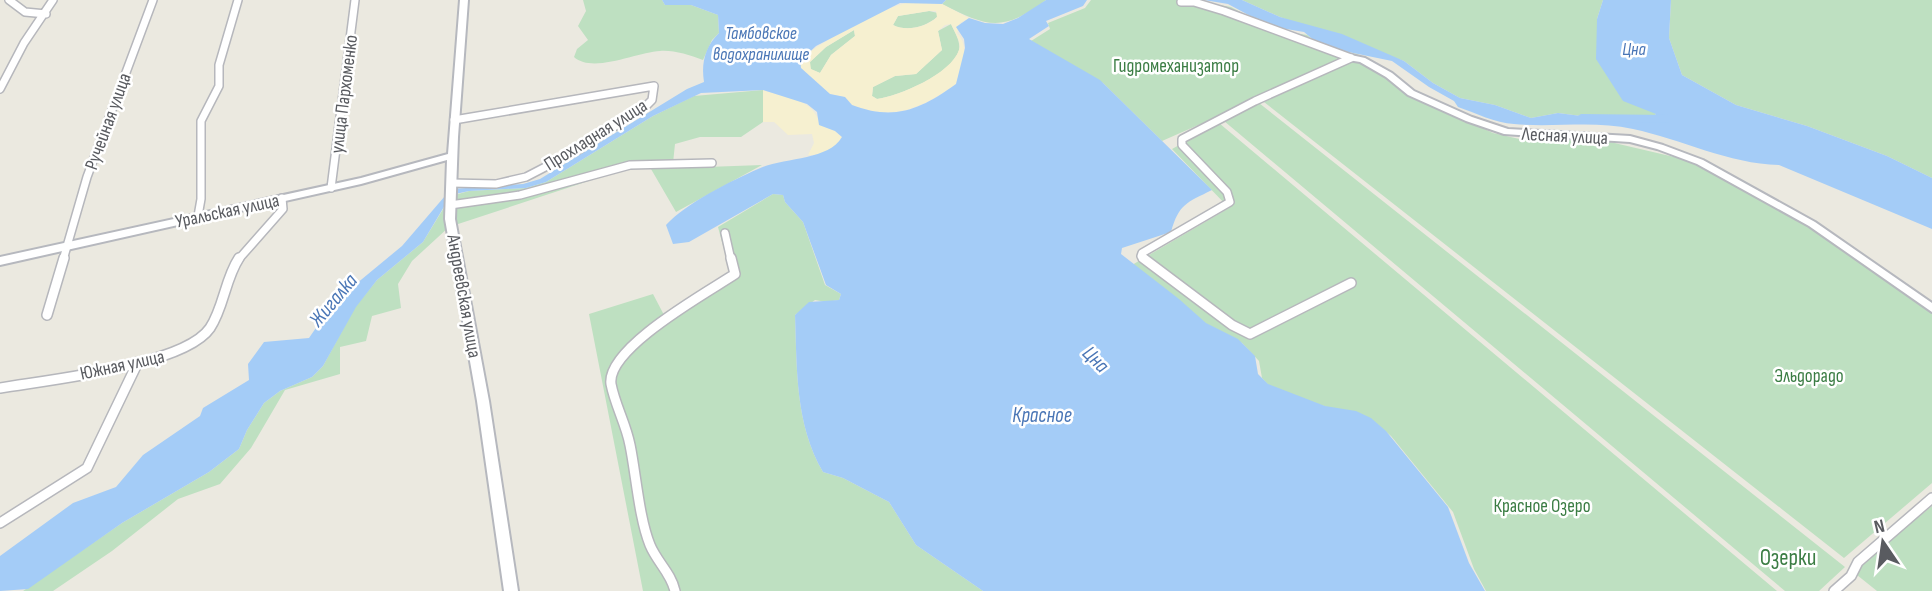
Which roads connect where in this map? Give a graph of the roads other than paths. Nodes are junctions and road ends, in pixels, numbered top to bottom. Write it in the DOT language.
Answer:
graph roads {
  1 [pos="9,0"];
  2 [pos="53,0"];
  3 [pos="153,0"];
  4 [pos="238,0"];
  5 [pos="355,0"];
  6 [pos="464,0"];
  7 [pos="1181,2"];
  8 [pos="46,14"];
  9 [pos="1351,58"];
  10 [pos="0,89"];
  11 [pos="454,120"];
  12 [pos="452,156"];
  13 [pos="712,163"];
  14 [pos="331,188"];
  15 [pos="451,194"];
  16 [pos="282,198"];
  17 [pos="198,216"];
  18 [pos="725,233"];
  19 [pos="69,245"];
  20 [pos="0,261"];
  21 [pos="1351,283"];
  22 [pos="1932,307"];
  23 [pos="47,315"];
  24 [pos="138,362"];
  25 [pos="0,388"];
  26 [pos="1932,498"];
  27 [pos="0,523"];
  28 [pos="511,591"];
  29 [pos="675,591"];
  30 [pos="1834,591"];
  1 -- 8 [label="street"];
  2 -- 8 [label="street"];
  3 -- 19 [label="street, Ручейная улица"];
  4 -- 17 [label="street"];
  5 -- 14 [label="street, улица Пархоменко"];
  6 -- 11 [label="street, Андреевская улица"];
  7 -- 9 [label="street, Лесная улица"];
  8 -- 10 [label="street"];
  9 -- 21 [label="street"];
  9 -- 22 [label="street, Лесная улица"];
  11 -- 12 [label="street, Андреевская улица"];
  11 -- 15 [label="street, Прохладная улица"];
  12 -- 14 [label="street, Уральская улица"];
  12 -- 15 [label="street, Андреевская улица"];
  13 -- 15 [label="street"];
  14 -- 16 [label="street, Уральская улица"];
  15 -- 28 [label="street, Андреевская улица"];
  16 -- 17 [label="street, Уральская улица"];
  16 -- 24 [label="street, Южная улица"];
  17 -- 19 [label="street, Уральская улица"];
  18 -- 29 [label="street"];
  19 -- 20 [label="street, Уральская улица"];
  19 -- 23 [label="street, Ручейная улица"];
  24 -- 25 [label="street, Южная улица"];
  24 -- 27 [label="street"];
  26 -- 30 [label="street"];
}
